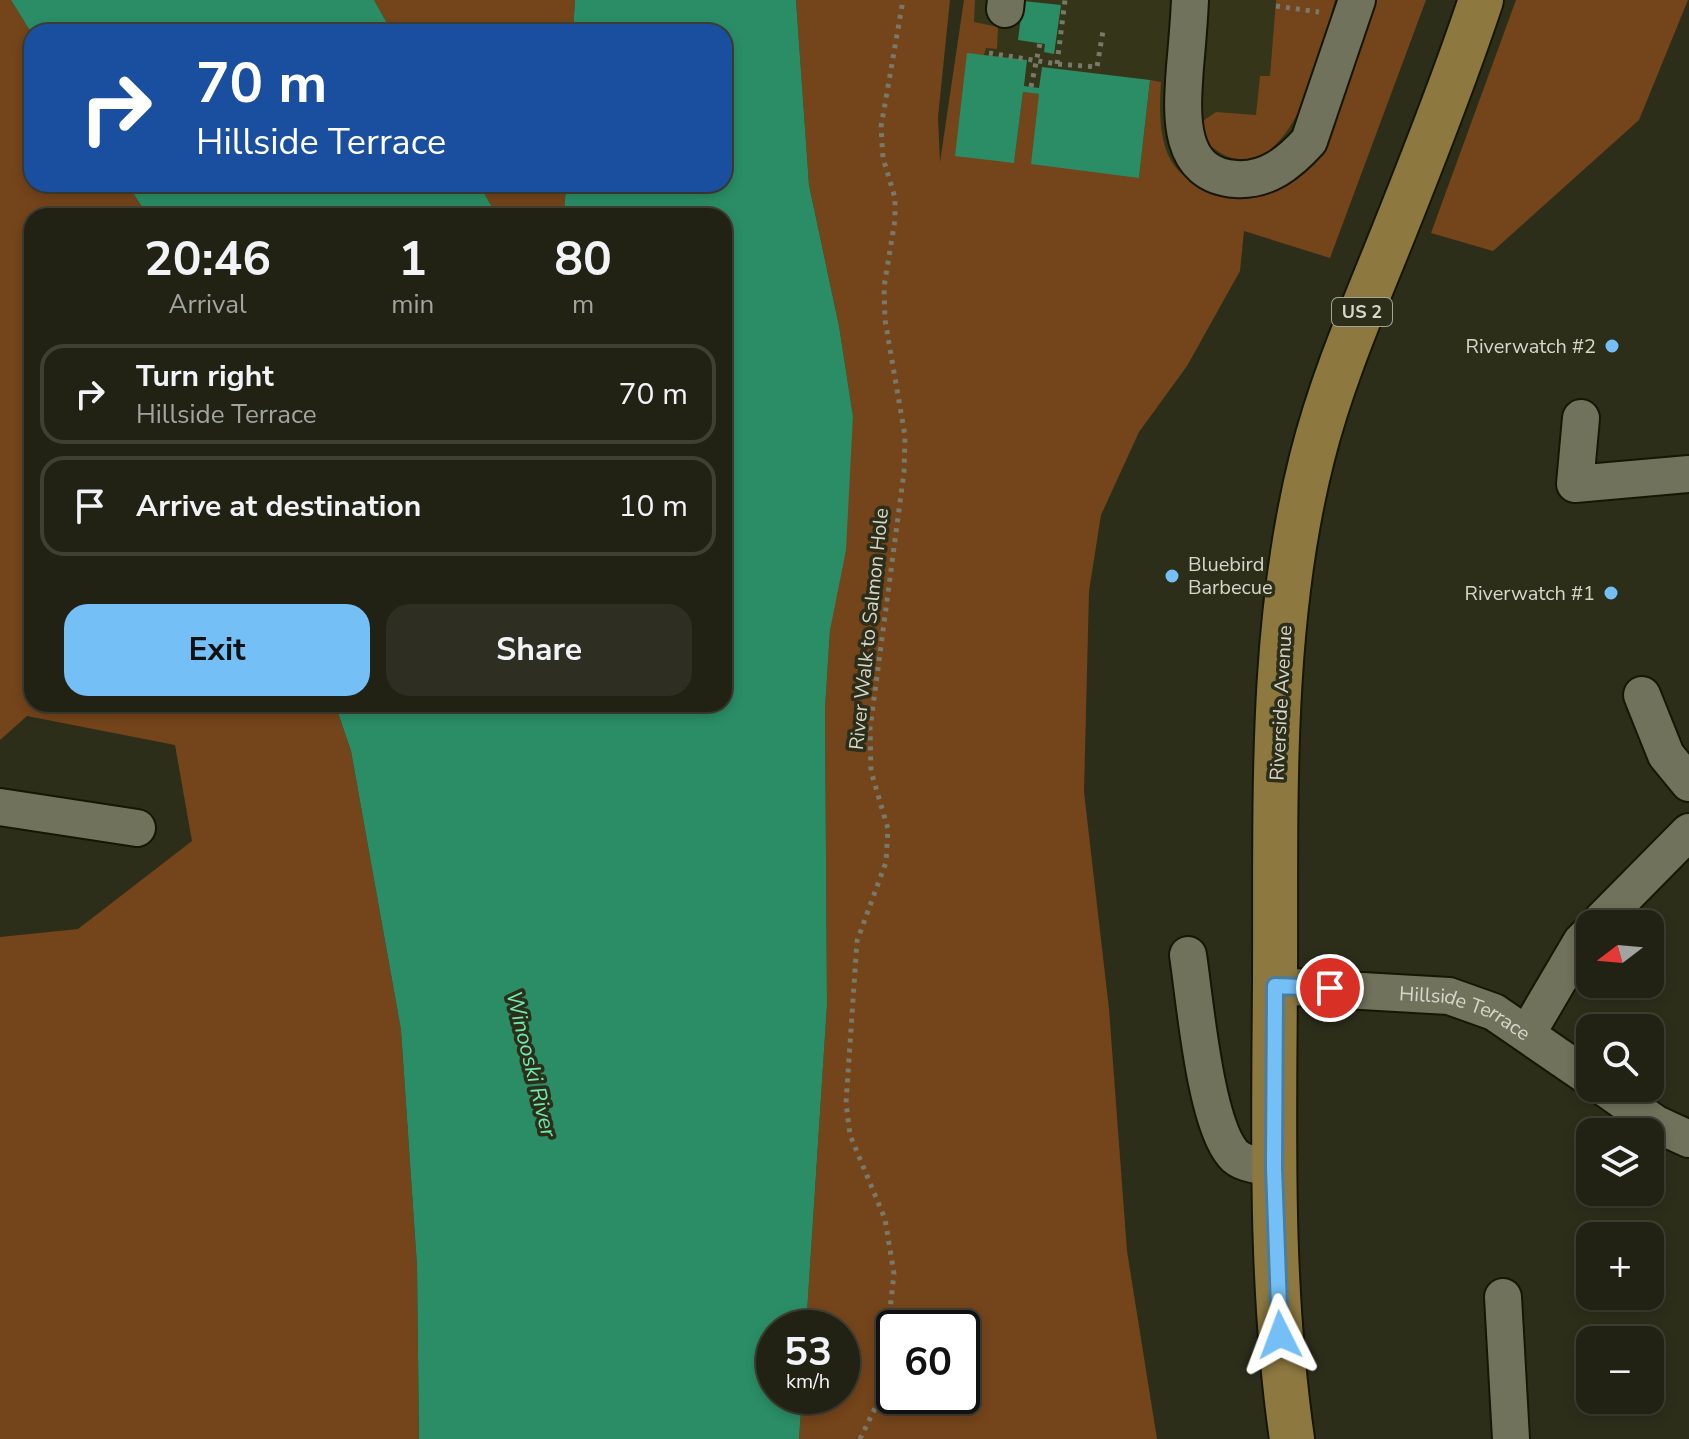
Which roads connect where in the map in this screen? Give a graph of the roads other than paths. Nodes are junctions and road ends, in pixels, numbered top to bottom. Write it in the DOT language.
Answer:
graph roads {
  1 [pos="1190,0"];
  2 [pos="1357,0"];
  3 [pos="1481,0"];
  4 [pos="1581,418"];
  5 [pos="1689,474"];
  6 [pos="1642,695"];
  7 [pos="1689,783"];
  8 [pos="0,807"];
  9 [pos="137,828"];
  10 [pos="1689,832"];
  11 [pos="1612,910"];
  12 [pos="1576,951"];
  13 [pos="1188,955"];
  14 [pos="1275,986"];
  15 [pos="1527,1034"];
  16 [pos="1576,1068"];
  17 [pos="1625,1102"];
  18 [pos="1689,1139"];
  19 [pos="1274,1168"];
  20 [pos="1503,1297"];
  21 [pos="1292,1439"];
  22 [pos="1511,1439"];
  1 -- 2 [label="street"];
  3 -- 14 [label="main road, Riverside Avenue / US 2"];
  4 -- 5 [label="street"];
  6 -- 7 [label="street"];
  8 -- 9 [label="street"];
  10 -- 11 [label="street"];
  12 -- 15 [label="street"];
  13 -- 19 [label="street"];
  14 -- 15 [label="street, Hillside Terrace"];
  14 -- 19 [label="main road, Riverside Avenue / US 2"];
  15 -- 16 [label="street, Hillside Terrace"];
  17 -- 18 [label="street"];
  19 -- 21 [label="main road, Riverside Avenue / US 2"];
  20 -- 22 [label="street"];
}
